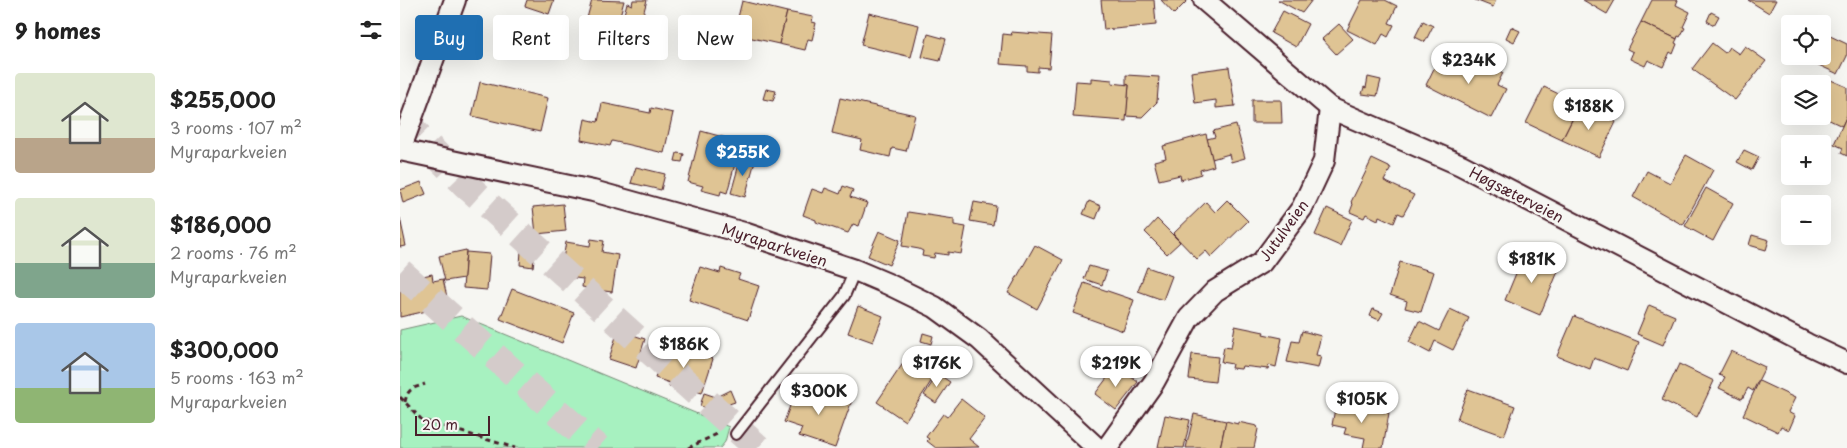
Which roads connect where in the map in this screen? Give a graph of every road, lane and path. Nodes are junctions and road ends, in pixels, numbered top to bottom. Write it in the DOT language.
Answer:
graph roads {
  1 [pos="455,0"];
  2 [pos="1204,0"];
  3 [pos="1330,108"];
  4 [pos="400,150"];
  5 [pos="854,270"];
  6 [pos="1847,363"];
  7 [pos="425,384"];
  8 [pos="400,398"];
  9 [pos="405,402"];
  10 [pos="736,434"];
  11 [pos="515,448"];
  12 [pos="688,448"];
  13 [pos="1097,448"];
  14 [pos="1107,448"];
  1 -- 4 [label="street"];
  2 -- 3 [label="street, Høgsæterveien"];
  3 -- 6 [label="street, Høgsæterveien"];
  3 -- 14 [label="street, Jutulveien"];
  4 -- 5 [label="street, Myraparkveien"];
  5 -- 10 [label="lane"];
  5 -- 13 [label="street, Myraparkveien"];
  7 -- 9 [label="path"];
  8 -- 9 [label="path"];
  9 -- 11 [label="path"];
  10 -- 12 [label="path"];
}
